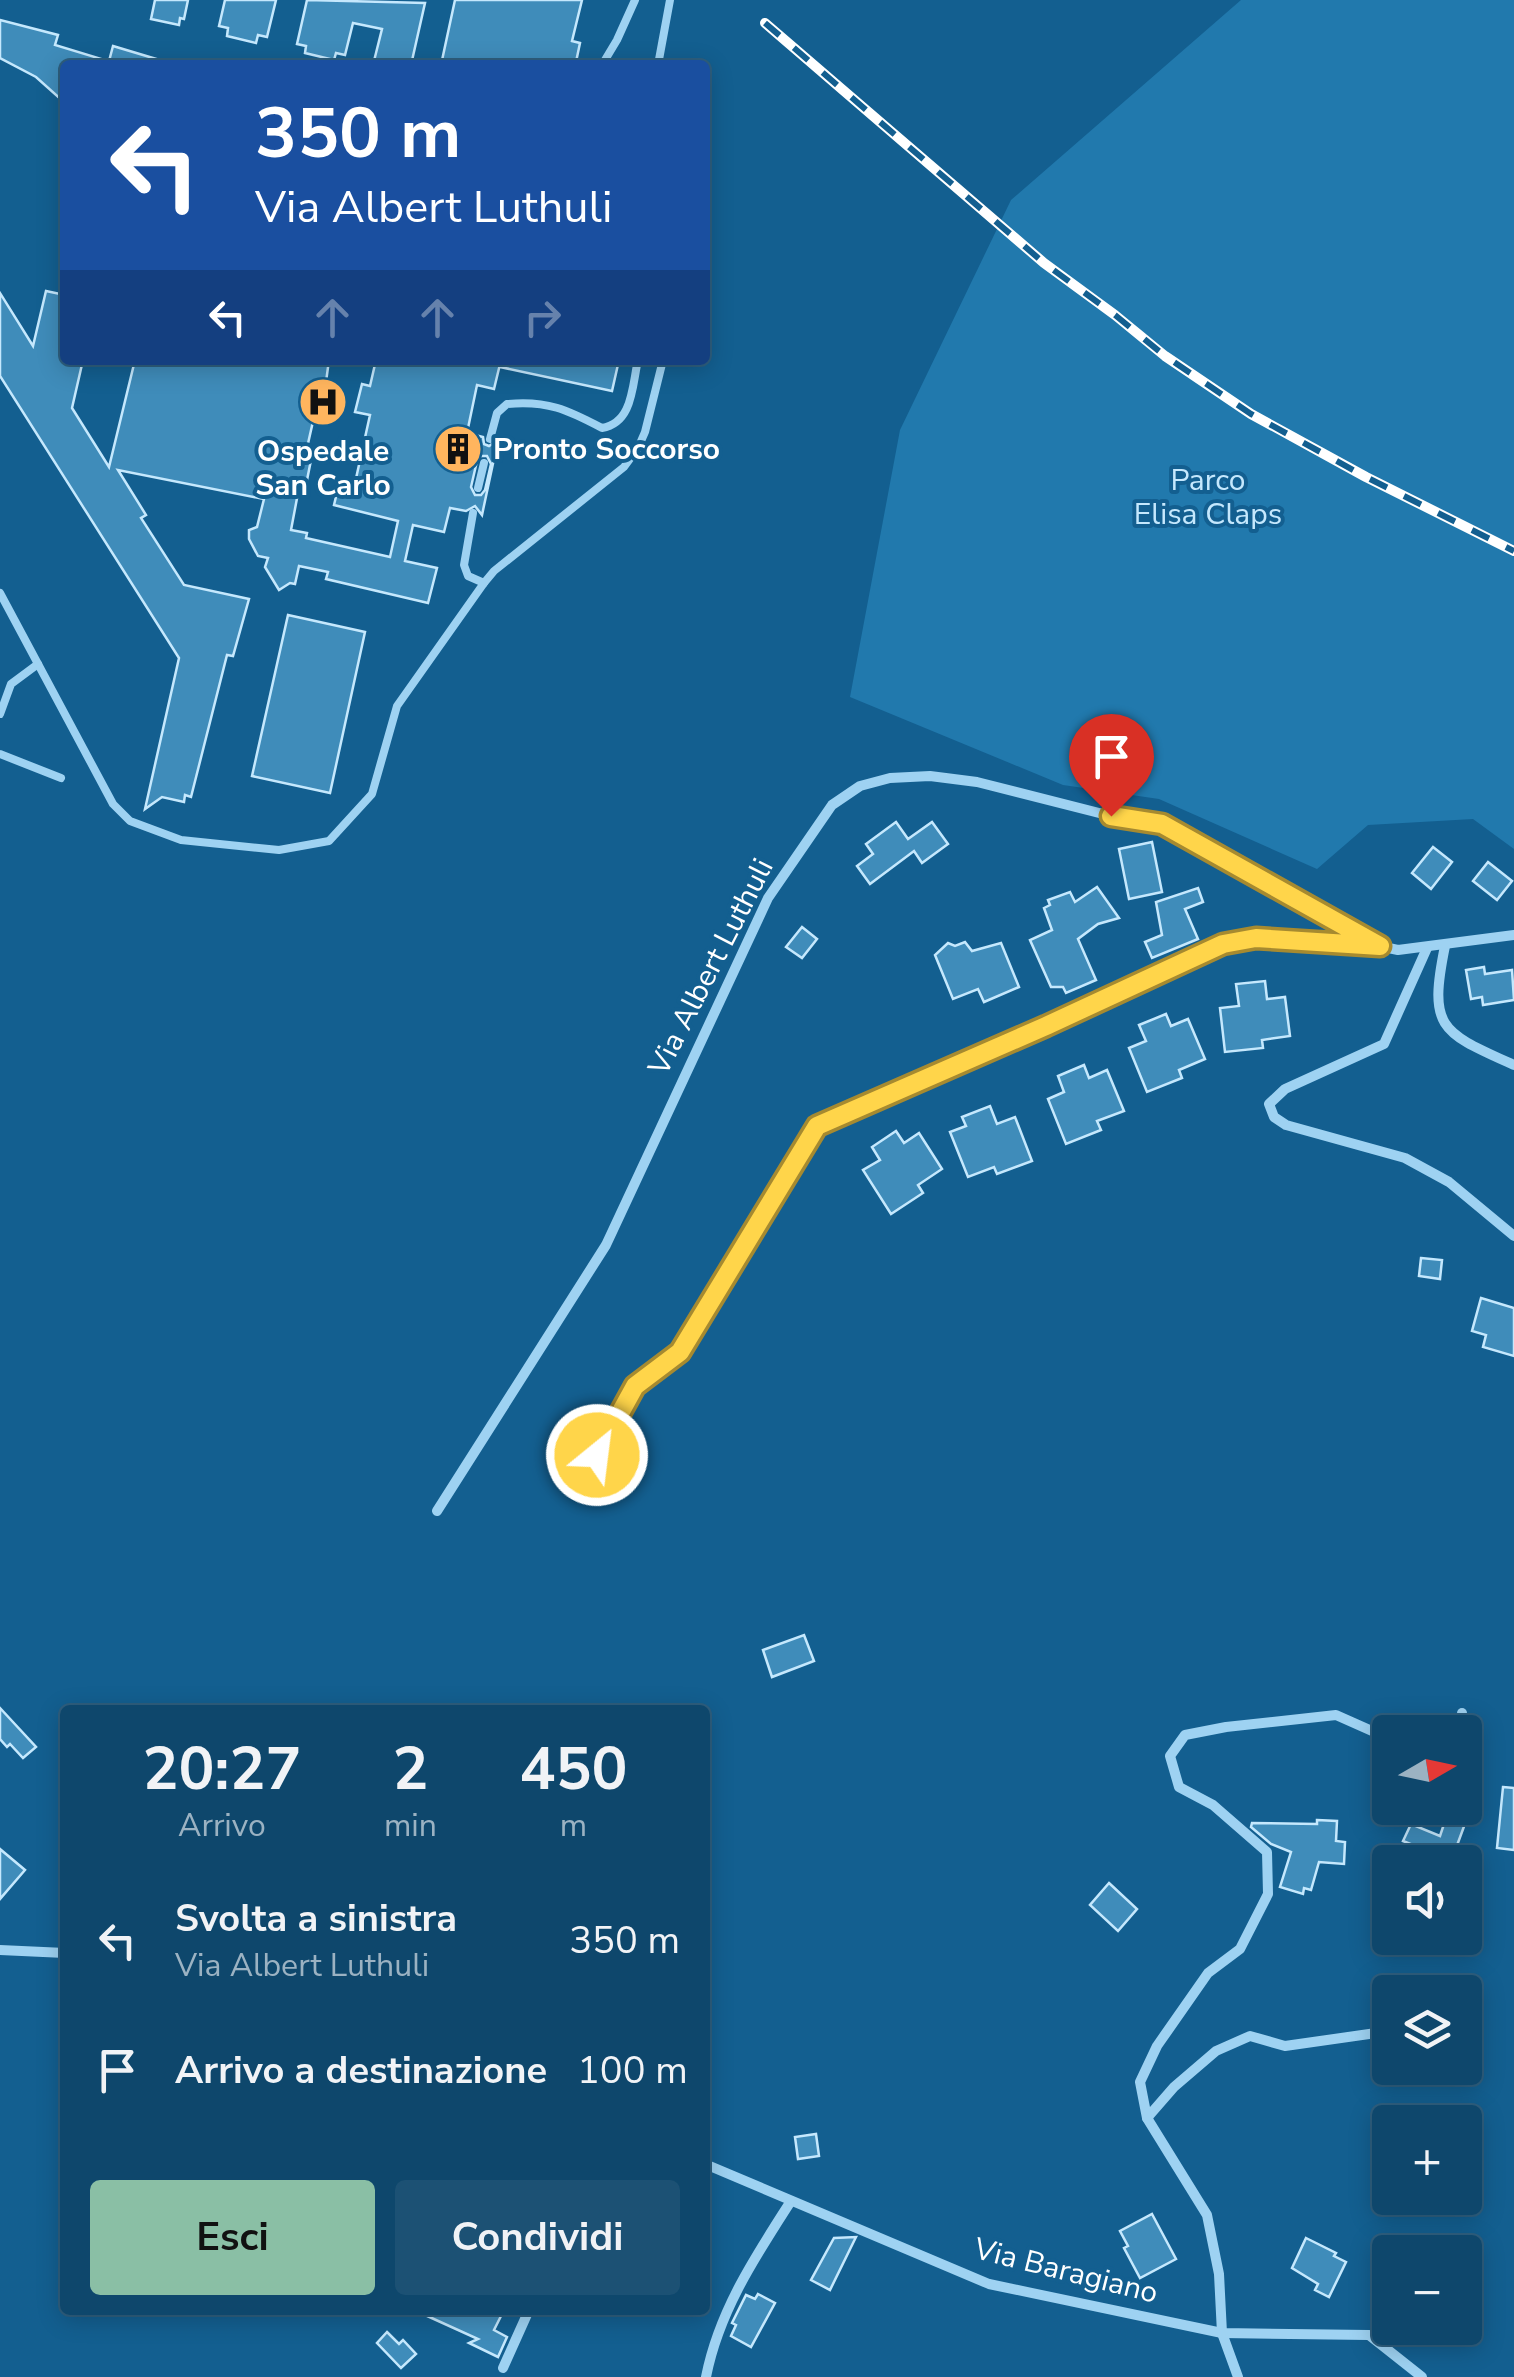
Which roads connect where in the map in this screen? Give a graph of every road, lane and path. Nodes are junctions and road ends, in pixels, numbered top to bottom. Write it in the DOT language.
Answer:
graph roads {
  1 [pos="635,0"];
  2 [pos="670,0"];
  3 [pos="605,60"];
  4 [pos="659,60"];
  5 [pos="637,365"];
  6 [pos="663,365"];
  7 [pos="490,438"];
  8 [pos="484,463"];
  9 [pos="478,488"];
  10 [pos="473,513"];
  11 [pos="484,583"];
  12 [pos="0,593"];
  13 [pos="38,664"];
  14 [pos="0,714"];
  15 [pos="0,754"];
  16 [pos="62,778"];
  17 [pos="1514,936"];
  18 [pos="1380,946"];
  19 [pos="1445,946"];
  20 [pos="1427,948"];
  21 [pos="1514,1065"];
  22 [pos="1514,1236"];
  23 [pos="597,1455"];
  24 [pos="436,1511"];
  25 [pos="1372,1731"];
  26 [pos="0,1950"];
  27 [pos="60,1952"];
  28 [pos="1372,2033"];
  29 [pos="1147,2118"];
  30 [pos="710,2166"];
  31 [pos="790,2201"];
  32 [pos="527,2315"];
  33 [pos="1222,2333"];
  34 [pos="503,2368"];
  35 [pos="706,2377"];
  36 [pos="1238,2377"];
  37 [pos="1422,2377"];
  1 -- 3 [label="lane"];
  2 -- 4 [label="lane"];
  5 -- 7 [label="lane"];
  6 -- 11 [label="lane"];
  8 -- 9 [label="lane"];
  10 -- 11 [label="lane"];
  11 -- 13 [label="lane"];
  12 -- 13 [label="lane"];
  13 -- 14 [label="lane"];
  15 -- 16 [label="lane"];
  17 -- 19 [label="street, Via Albert Luthuli"];
  18 -- 20 [label="street, Via Albert Luthuli"];
  18 -- 23 [label="street, Via Albert Luthuli"];
  18 -- 24 [label="street, Via Albert Luthuli"];
  19 -- 20 [label="street, Via Albert Luthuli"];
  19 -- 21 [label="street"];
  20 -- 22 [label="street"];
  25 -- 29 [label="street"];
  26 -- 27 [label="street"];
  28 -- 29 [label="street"];
  29 -- 33 [label="street"];
  30 -- 31 [label="street, Via Baragiano"];
  31 -- 33 [label="street, Via Baragiano"];
  31 -- 35 [label="street"];
  32 -- 34 [label="street"];
  33 -- 36 [label="street"];
  33 -- 37 [label="street, Via Baragiano"];
}
